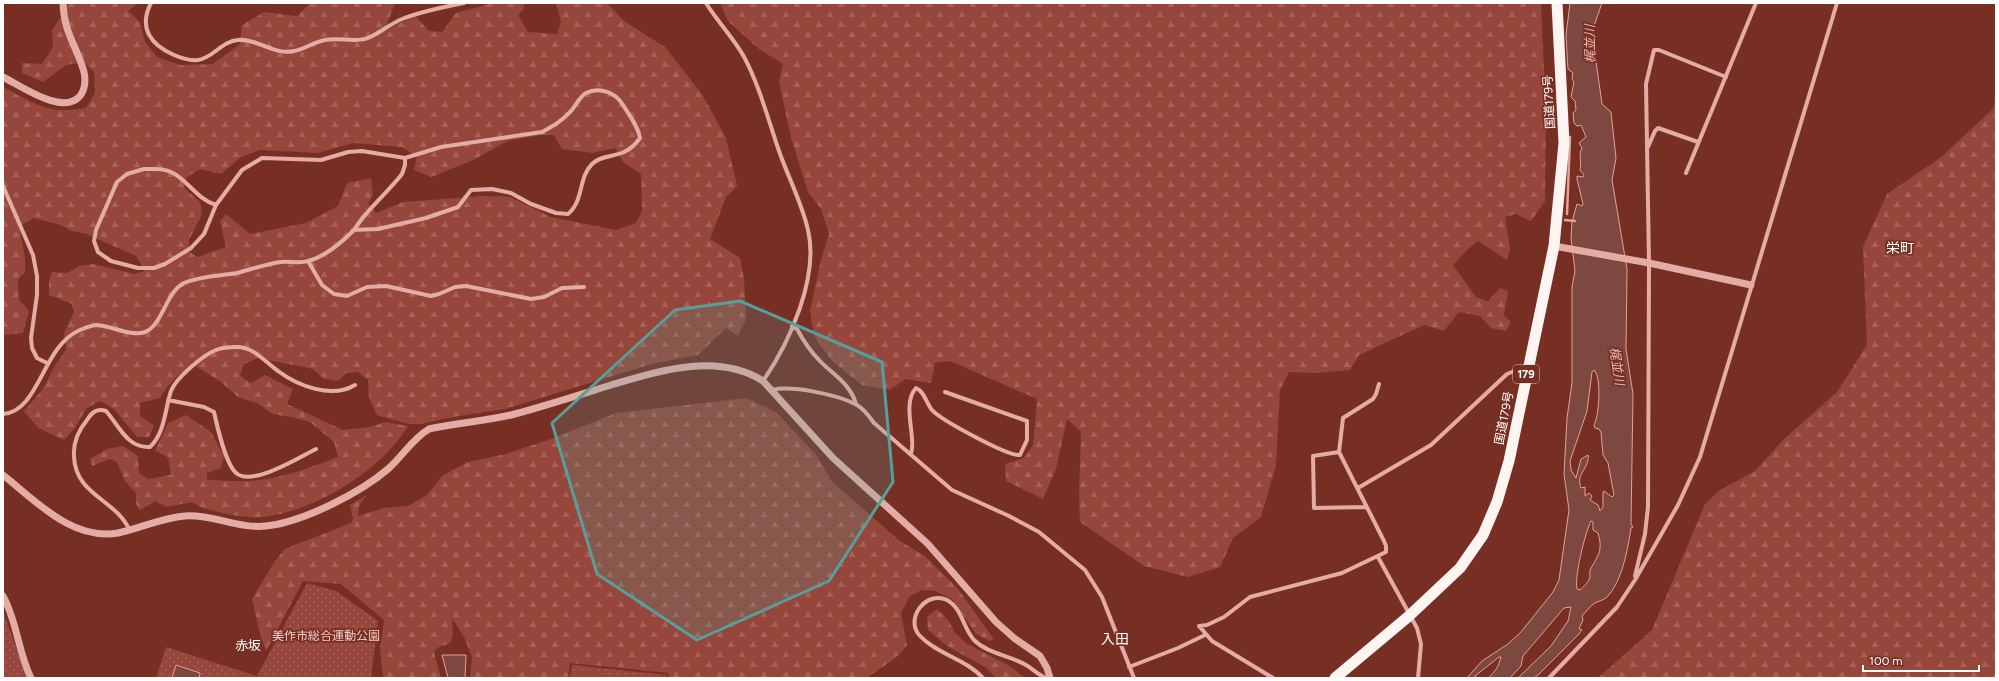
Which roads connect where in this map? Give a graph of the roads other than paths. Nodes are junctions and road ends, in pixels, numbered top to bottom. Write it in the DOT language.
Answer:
graph roads {
  1 [pos="63,3"];
  2 [pos="151,3"];
  3 [pos="464,3"];
  4 [pos="706,3"];
  5 [pos="1557,3"];
  6 [pos="1756,3"];
  7 [pos="1838,3"];
  8 [pos="3,76"];
  9 [pos="1726,77"];
  10 [pos="1698,142"];
  11 [pos="1648,150"];
  12 [pos="405,158"];
  13 [pos="1686,174"];
  14 [pos="3,186"];
  15 [pos="216,205"];
  16 [pos="353,230"];
  17 [pos="1554,246"];
  18 [pos="308,262"];
  19 [pos="1646,262"];
  20 [pos="1751,284"];
  21 [pos="584,287"];
  22 [pos="792,326"];
  23 [pos="47,363"];
  24 [pos="1527,368"];
  25 [pos="764,381"];
  26 [pos="1379,384"];
  27 [pos="355,385"];
  28 [pos="772,390"];
  29 [pos="945,392"];
  30 [pos="168,400"];
  31 [pos="856,404"];
  32 [pos="3,414"];
  33 [pos="316,448"];
  34 [pos="1340,452"];
  35 [pos="911,453"];
  36 [pos="3,475"];
  37 [pos="1358,488"];
  38 [pos="1366,507"];
  39 [pos="129,529"];
  40 [pos="1378,558"];
  41 [pos="1635,580"];
  42 [pos="3,596"];
  43 [pos="1409,616"];
  44 [pos="1205,635"];
  45 [pos="1129,667"];
  46 [pos="31,678"];
  47 [pos="983,678"];
  48 [pos="1046,678"];
  49 [pos="1050,678"];
  50 [pos="1134,678"];
  51 [pos="1273,678"];
  52 [pos="1335,678"];
  53 [pos="1418,678"];
  54 [pos="1549,678"];
  1 -- 8 [label="street"];
  2 -- 3 [label="street"];
  4 -- 22 [label="street"];
  5 -- 17 [label="highway, 国道179号 / 179"];
  6 -- 9 [label="street"];
  7 -- 20 [label="street"];
  9 -- 10 [label="street"];
  9 -- 11 [label="street"];
  10 -- 11 [label="street"];
  10 -- 13 [label="street"];
  11 -- 19 [label="street"];
  12 -- 15 [label="street"];
  12 -- 16 [label="street"];
  12 -- 16 [label="street"];
  14 -- 23 [label="street"];
  15 -- 15 [label="street"];
  16 -- 18 [label="street"];
  17 -- 19 [label="street"];
  17 -- 24 [label="highway, 国道179号 / 179"];
  18 -- 21 [label="street"];
  18 -- 23 [label="street"];
  19 -- 20 [label="street"];
  19 -- 41 [label="street"];
  20 -- 41 [label="street"];
  22 -- 25 [label="street"];
  22 -- 31 [label="street"];
  23 -- 32 [label="street"];
  24 -- 37 [label="street"];
  24 -- 43 [label="highway, 国道179号 / 179"];
  25 -- 28 [label="street"];
  25 -- 39 [label="street"];
  26 -- 34 [label="street"];
  27 -- 30 [label="street"];
  28 -- 31 [label="street"];
  28 -- 49 [label="street"];
  29 -- 35 [label="street"];
  30 -- 33 [label="street"];
  30 -- 39 [label="street"];
  31 -- 35 [label="street"];
  34 -- 37 [label="street"];
  34 -- 38 [label="street"];
  35 -- 45 [label="street"];
  36 -- 39 [label="street"];
  37 -- 38 [label="street"];
  38 -- 40 [label="street"];
  40 -- 43 [label="street"];
  40 -- 44 [label="street"];
  41 -- 54 [label="street"];
  42 -- 46 [label="street"];
  43 -- 52 [label="highway, 国道179号 / 179"];
  43 -- 53 [label="street"];
  44 -- 45 [label="street"];
  44 -- 51 [label="street"];
  45 -- 50 [label="street"];
  47 -- 48 [label="street"];
}
